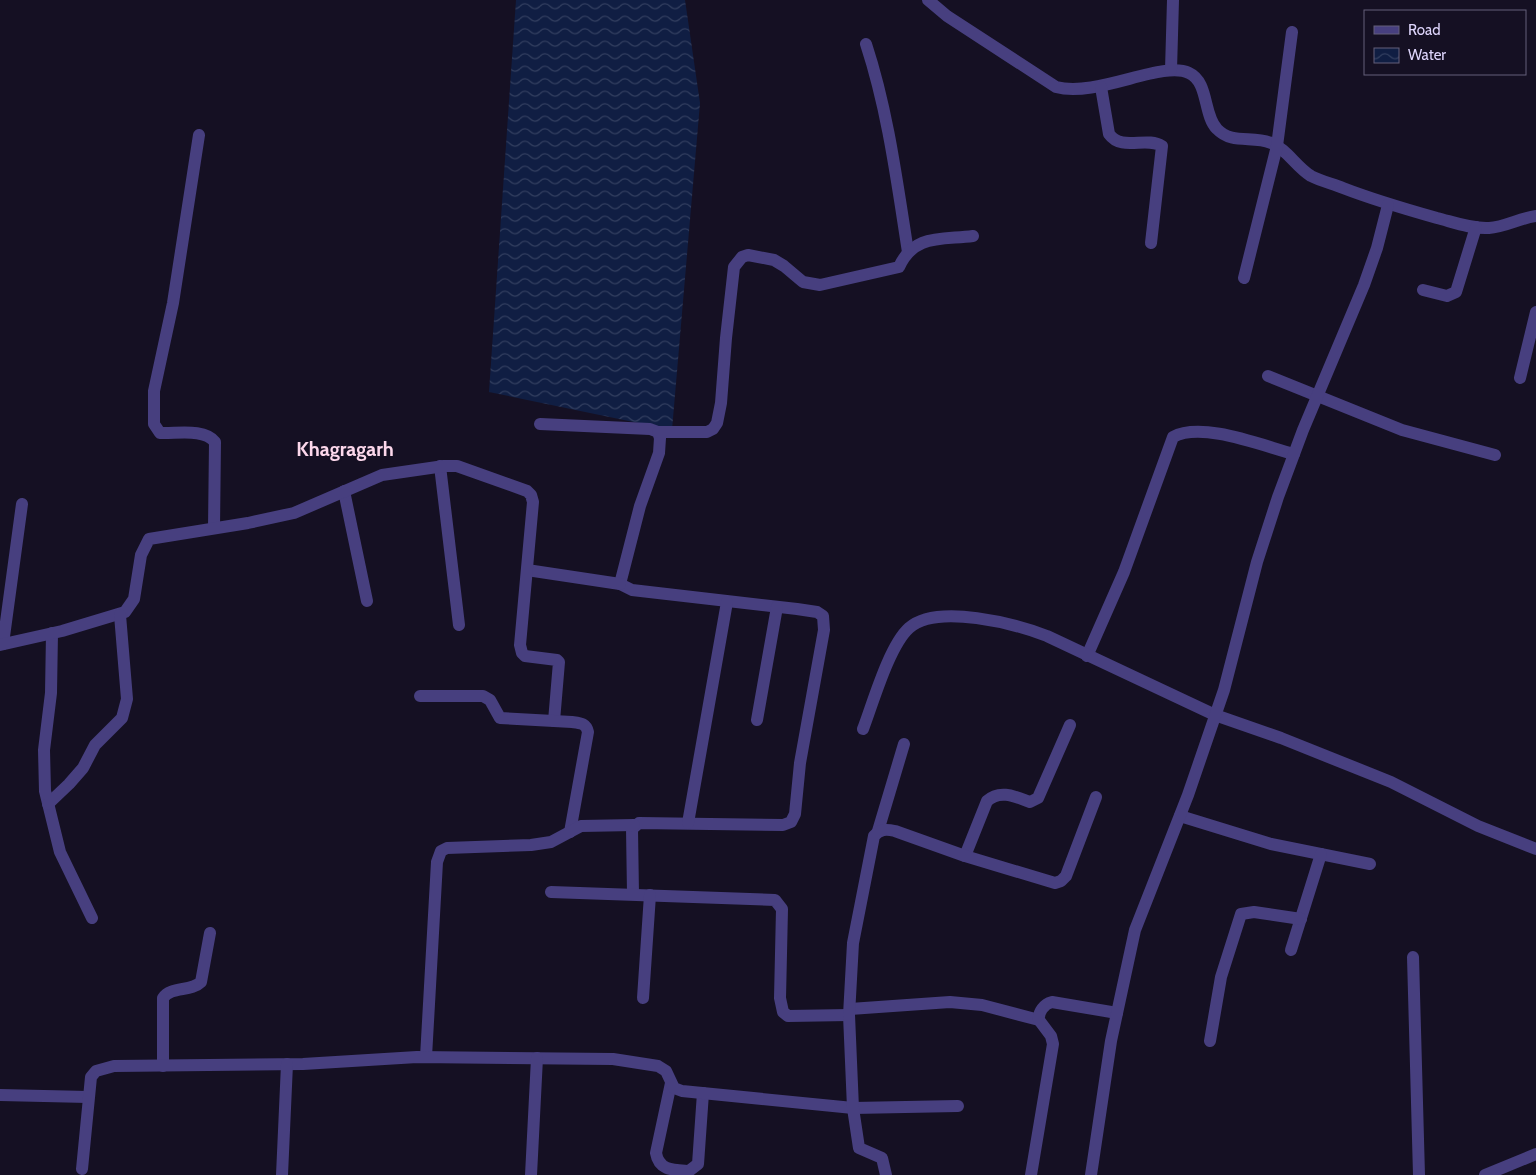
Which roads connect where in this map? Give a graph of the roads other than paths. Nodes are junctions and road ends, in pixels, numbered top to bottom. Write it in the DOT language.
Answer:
graph roads {
  1 [pos="928,0"];
  2 [pos="1173,0"];
  3 [pos="1292,32"];
  4 [pos="866,44"];
  5 [pos="1171,70"];
  6 [pos="1101,87"];
  7 [pos="199,135"];
  8 [pos="1277,146"];
  9 [pos="1388,205"];
  10 [pos="1535,212"];
  11 [pos="1476,227"];
  12 [pos="972,236"];
  13 [pos="1150,243"];
  14 [pos="908,252"];
  15 [pos="1244,278"];
  16 [pos="1423,290"];
  17 [pos="1536,312"];
  18 [pos="1268,376"];
  19 [pos="1520,378"];
  20 [pos="1318,395"];
  21 [pos="540,424"];
  22 [pos="658,432"];
  23 [pos="1294,454"];
  24 [pos="1495,455"];
  25 [pos="440,466"];
  26 [pos="344,491"];
  27 [pos="22,504"];
  28 [pos="214,528"];
  29 [pos="527,570"];
  30 [pos="620,584"];
  31 [pos="367,601"];
  32 [pos="727,602"];
  33 [pos="777,607"];
  34 [pos="120,615"];
  35 [pos="458,625"];
  36 [pos="52,633"];
  37 [pos="1,644"];
  38 [pos="1087,656"];
  39 [pos="420,696"];
  40 [pos="1215,715"];
  41 [pos="757,720"];
  42 [pos="554,721"];
  43 [pos="1070,725"];
  44 [pos="863,729"];
  45 [pos="904,744"];
  46 [pos="1096,797"];
  47 [pos="48,804"];
  48 [pos="1180,816"];
  49 [pos="688,823"];
  50 [pos="634,825"];
  51 [pos="878,831"];
  52 [pos="570,832"];
  53 [pos="1536,849"];
  54 [pos="1321,854"];
  55 [pos="965,856"];
  56 [pos="1370,864"];
  57 [pos="551,892"];
  58 [pos="633,894"];
  59 [pos="650,895"];
  60 [pos="92,918"];
  61 [pos="1301,919"];
  62 [pos="210,934"];
  63 [pos="1291,950"];
  64 [pos="1413,957"];
  65 [pos="643,998"];
  66 [pos="849,1012"];
  67 [pos="1118,1013"];
  68 [pos="1039,1020"];
  69 [pos="1210,1041"];
  70 [pos="426,1057"];
  71 [pos="537,1058"];
  72 [pos="287,1064"];
  73 [pos="163,1066"];
  74 [pos="671,1083"];
  75 [pos="703,1093"];
  76 [pos="0,1095"];
  77 [pos="88,1098"];
  78 [pos="958,1106"];
  79 [pos="853,1108"];
  80 [pos="1536,1154"];
  81 [pos="82,1169"];
  82 [pos="282,1175"];
  83 [pos="531,1175"];
  84 [pos="886,1175"];
  85 [pos="1030,1175"];
  86 [pos="1091,1175"];
  87 [pos="1419,1175"];
  88 [pos="1485,1175"];
  1 -- 6 [label="street"];
  2 -- 5 [label="street"];
  3 -- 8 [label="street"];
  4 -- 14 [label="street"];
  5 -- 6 [label="street"];
  5 -- 8 [label="street"];
  6 -- 13 [label="street"];
  7 -- 28 [label="street"];
  8 -- 9 [label="street"];
  8 -- 15 [label="street"];
  9 -- 11 [label="street"];
  9 -- 20 [label="street"];
  10 -- 11 [label="street"];
  11 -- 16 [label="street"];
  12 -- 14 [label="street"];
  14 -- 22 [label="street"];
  17 -- 19 [label="street"];
  18 -- 20 [label="street"];
  20 -- 23 [label="street"];
  20 -- 24 [label="street"];
  21 -- 22 [label="street"];
  22 -- 30 [label="street"];
  23 -- 38 [label="street"];
  23 -- 40 [label="street"];
  25 -- 26 [label="street"];
  25 -- 29 [label="street"];
  25 -- 35 [label="street"];
  26 -- 28 [label="street"];
  26 -- 31 [label="street"];
  27 -- 37 [label="street"];
  28 -- 34 [label="street"];
  29 -- 30 [label="street"];
  29 -- 42 [label="street"];
  30 -- 32 [label="street"];
  32 -- 33 [label="street"];
  32 -- 49 [label="street"];
  33 -- 41 [label="street"];
  33 -- 49 [label="street"];
  34 -- 36 [label="street"];
  34 -- 47 [label="street"];
  36 -- 37 [label="street"];
  36 -- 47 [label="street"];
  38 -- 40 [label="street"];
  38 -- 44 [label="street"];
  39 -- 42 [label="street"];
  40 -- 48 [label="street"];
  40 -- 53 [label="street"];
  42 -- 52 [label="street"];
  43 -- 55 [label="street"];
  45 -- 51 [label="street"];
  46 -- 55 [label="street"];
  47 -- 60 [label="street"];
  48 -- 54 [label="street"];
  48 -- 67 [label="street"];
  49 -- 50 [label="street"];
  50 -- 52 [label="street"];
  50 -- 58 [label="street"];
  51 -- 55 [label="street"];
  51 -- 66 [label="street"];
  52 -- 70 [label="street"];
  54 -- 56 [label="street"];
  54 -- 61 [label="street"];
  57 -- 58 [label="street"];
  58 -- 59 [label="street"];
  59 -- 65 [label="street"];
  59 -- 66 [label="street"];
  61 -- 63 [label="street"];
  61 -- 69 [label="street"];
  62 -- 73 [label="street"];
  64 -- 87 [label="street"];
  66 -- 68 [label="street"];
  66 -- 79 [label="street"];
  67 -- 68 [label="street"];
  67 -- 86 [label="street"];
  68 -- 85 [label="street"];
  70 -- 71 [label="street"];
  70 -- 72 [label="street"];
  71 -- 74 [label="street"];
  71 -- 83 [label="street"];
  72 -- 73 [label="street"];
  72 -- 82 [label="street"];
  73 -- 77 [label="street"];
  74 -- 75 [label="street"];
  74 -- 75 [label="street"];
  75 -- 79 [label="street"];
  76 -- 77 [label="street"];
  77 -- 81 [label="street"];
  78 -- 79 [label="street"];
  79 -- 84 [label="street"];
  80 -- 88 [label="street"];
}
